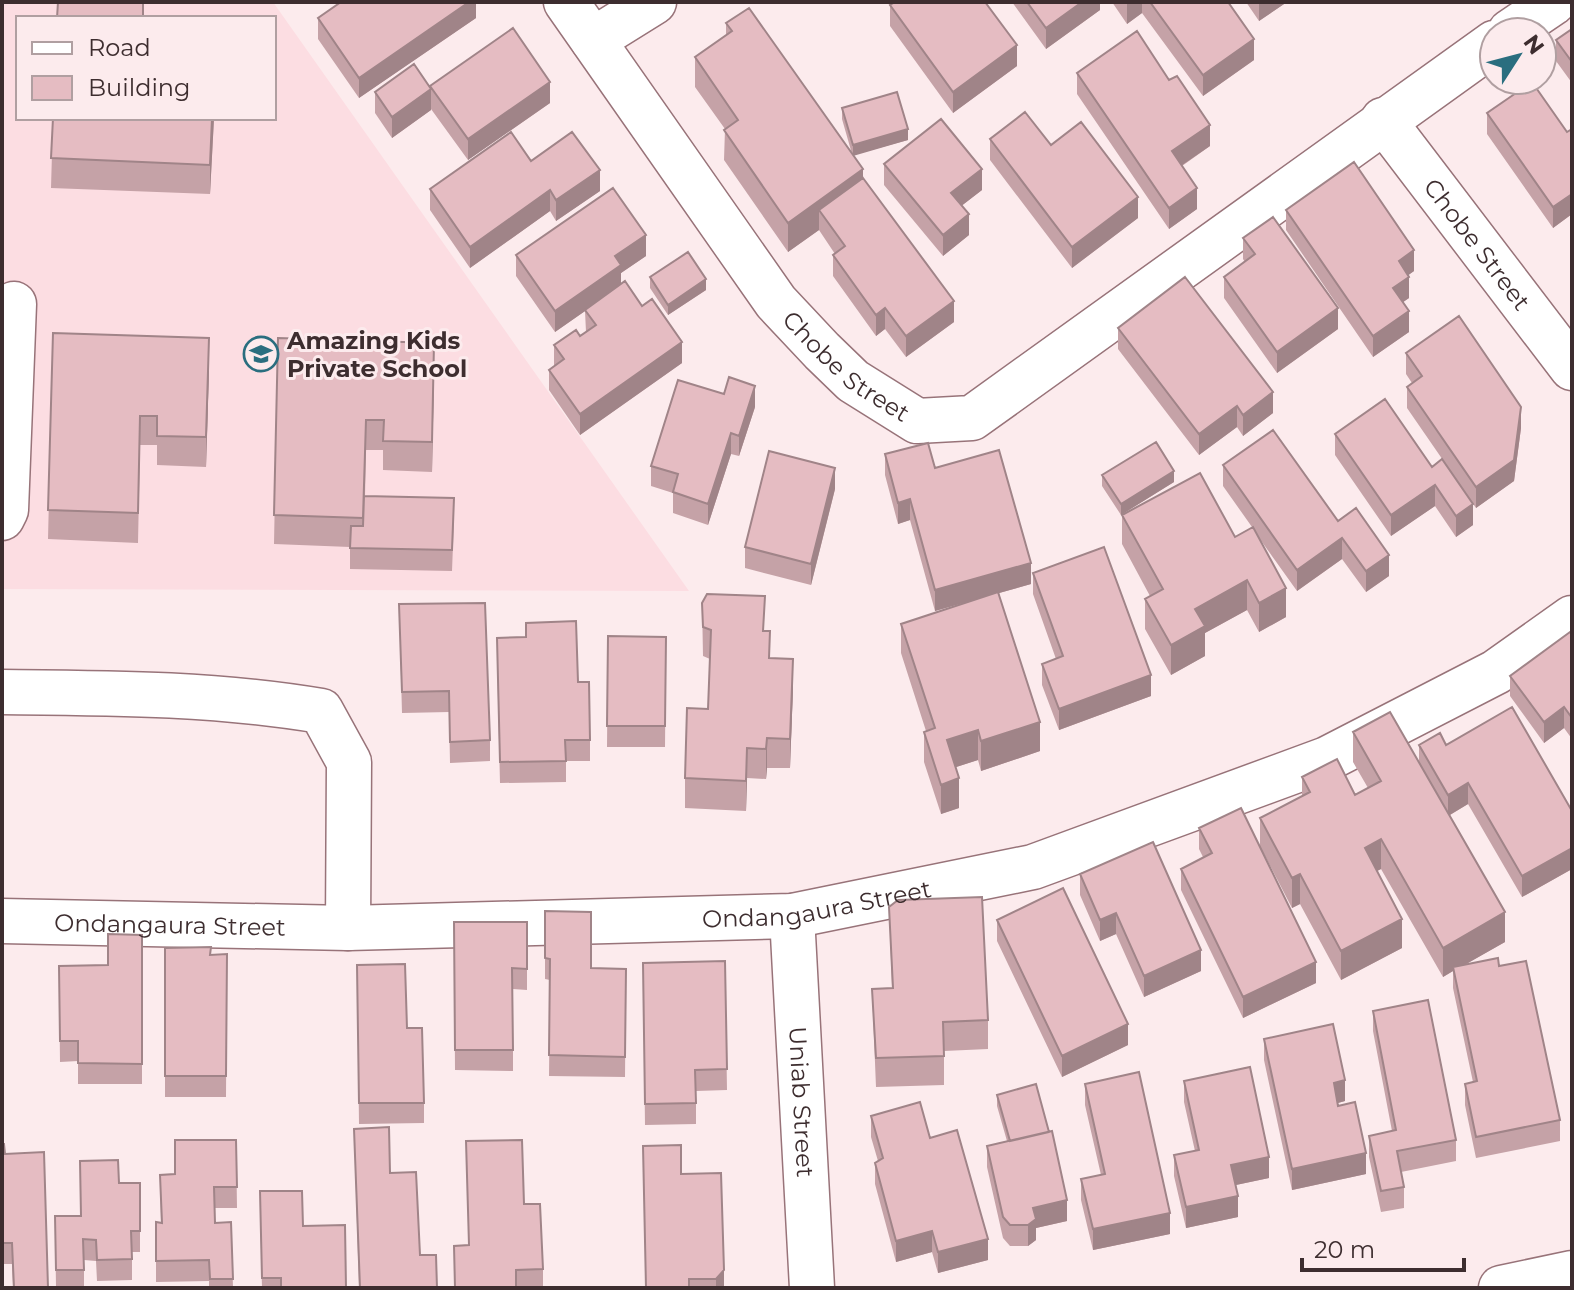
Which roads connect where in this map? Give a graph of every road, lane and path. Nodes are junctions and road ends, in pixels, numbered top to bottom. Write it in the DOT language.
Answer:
graph roads {
  1 [pos="566,2"];
  2 [pos="654,2"];
  3 [pos="1554,2"];
  4 [pos="1533,16"];
  5 [pos="593,40"];
  6 [pos="1478,54"];
  7 [pos="1383,120"];
  8 [pos="14,304"];
  9 [pos="1572,368"];
  10 [pos="2,518"];
  11 [pos="1572,618"];
  12 [pos="2,692"];
  13 [pos="792,916"];
  14 [pos="2,921"];
  15 [pos="348,928"];
  16 [pos="1572,1273"];
  17 [pos="812,1288"];
  18 [pos="1501,1288"];
  1 -- 5 [label="street, Chobe Street"];
  2 -- 5 [label="street"];
  3 -- 4 [label="street"];
  5 -- 7 [label="street, Chobe Street"];
  6 -- 7 [label="street, Chobe Street"];
  7 -- 9 [label="street, Chobe Street"];
  8 -- 10 [label="street"];
  11 -- 13 [label="street, Ondangaura Street"];
  12 -- 15 [label="street"];
  13 -- 15 [label="street, Ondangaura Street"];
  13 -- 17 [label="street, Uniab Street"];
  14 -- 15 [label="street, Ondangaura Street"];
  16 -- 18 [label="street"];
}
